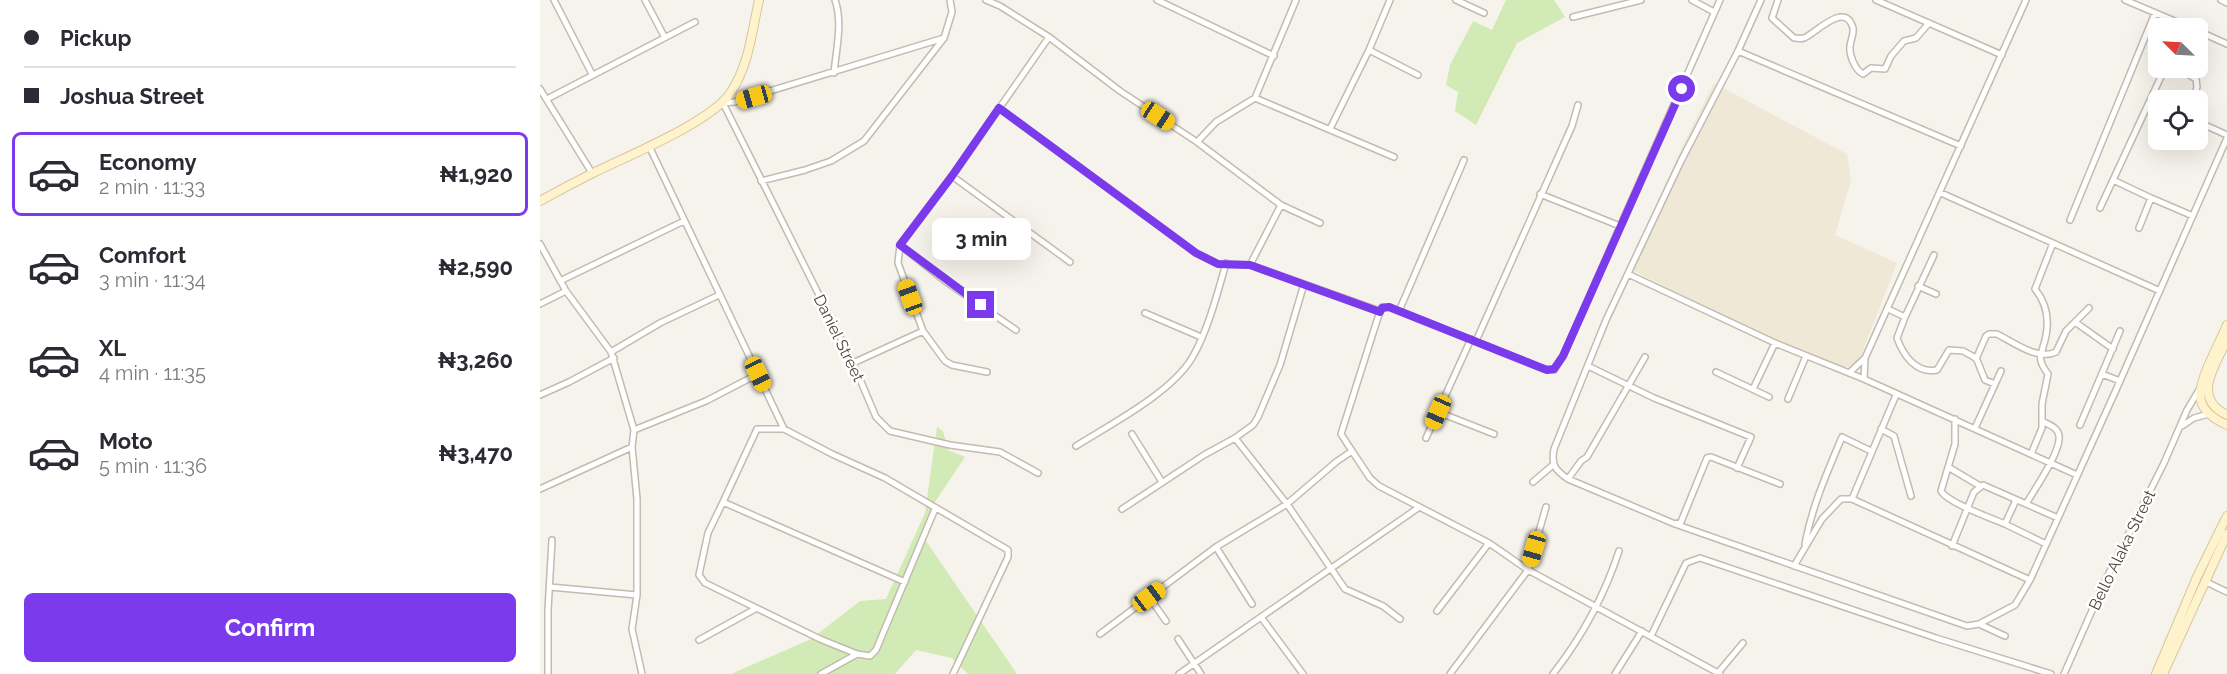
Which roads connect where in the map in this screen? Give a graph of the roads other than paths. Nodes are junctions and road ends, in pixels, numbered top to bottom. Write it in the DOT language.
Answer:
graph roads {
  1 [pos="554,0"];
  2 [pos="645,0"];
  3 [pos="759,0"];
  4 [pos="835,0"];
  5 [pos="952,0"];
  6 [pos="986,0"];
  7 [pos="1157,0"];
  8 [pos="1296,0"];
  9 [pos="1390,0"];
  10 [pos="1456,0"];
  11 [pos="1641,0"];
  12 [pos="1692,0"];
  13 [pos="1720,0"];
  14 [pos="1761,0"];
  15 [pos="1778,0"];
  16 [pos="1876,0"];
  17 [pos="2026,0"];
  18 [pos="2125,0"];
  19 [pos="1714,12"];
  20 [pos="1484,13"];
  21 [pos="2156,13"];
  22 [pos="1573,17"];
  23 [pos="2168,18"];
  24 [pos="694,22"];
  25 [pos="1929,23"];
  26 [pos="2208,35"];
  27 [pos="664,36"];
  28 [pos="1049,37"];
  29 [pos="944,38"];
  30 [pos="2227,44"];
  31 [pos="1369,50"];
  32 [pos="1738,51"];
  33 [pos="2002,55"];
  34 [pos="1274,56"];
  35 [pos="834,73"];
  36 [pos="592,74"];
  37 [pos="1418,75"];
  38 [pos="2160,78"];
  39 [pos="540,89"];
  40 [pos="1254,98"];
  41 [pos="546,99"];
  42 [pos="723,103"];
  43 [pos="1578,105"];
  44 [pos="999,108"];
  45 [pos="2208,127"];
  46 [pos="1330,129"];
  47 [pos="2227,136"];
  48 [pos="1197,142"];
  49 [pos="649,146"];
  50 [pos="1961,146"];
  51 [pos="1394,157"];
  52 [pos="1464,160"];
  53 [pos="592,173"];
  54 [pos="952,176"];
  55 [pos="2113,180"];
  56 [pos="761,181"];
  57 [pos="1941,192"];
  58 [pos="1540,194"];
  59 [pos="2151,198"];
  60 [pos="540,201"];
  61 [pos="1281,205"];
  62 [pos="2100,208"];
  63 [pos="2193,216"];
  64 [pos="2070,219"];
  65 [pos="684,221"];
  66 [pos="1320,223"];
  67 [pos="1620,226"];
  68 [pos="2139,228"];
  69 [pos="2054,243"];
  70 [pos="540,244"];
  71 [pos="900,245"];
  72 [pos="1934,255"];
  73 [pos="1070,262"];
  74 [pos="1227,263"];
  75 [pos="1250,265"];
  76 [pos="1628,274"];
  77 [pos="560,281"];
  78 [pos="1304,284"];
  79 [pos="1918,286"];
  80 [pos="566,291"];
  81 [pos="2160,291"];
  82 [pos="1936,294"];
  83 [pos="719,295"];
  84 [pos="540,304"];
  85 [pos="2089,308"];
  86 [pos="1888,309"];
  87 [pos="1399,311"];
  88 [pos="1380,312"];
  89 [pos="1145,313"];
  90 [pos="1905,317"];
  91 [pos="2075,322"];
  92 [pos="2227,325"];
  93 [pos="1016,330"];
  94 [pos="923,331"];
  95 [pos="2120,331"];
  96 [pos="1201,337"];
  97 [pos="1474,340"];
  98 [pos="2227,340"];
  99 [pos="1775,344"];
  100 [pos="2113,349"];
  101 [pos="2040,354"];
  102 [pos="613,355"];
  103 [pos="1645,357"];
  104 [pos="1806,357"];
  105 [pos="1865,358"];
  106 [pos="1976,359"];
  107 [pos="853,363"];
  108 [pos="1588,366"];
  109 [pos="2001,371"];
  110 [pos="987,372"];
  111 [pos="1716,372"];
  112 [pos="1849,373"];
  113 [pos="758,374"];
  114 [pos="2102,374"];
  115 [pos="1864,379"];
  116 [pos="2120,381"];
  117 [pos="1995,384"];
  118 [pos="1627,386"];
  119 [pos="1753,389"];
  120 [pos="2199,390"];
  121 [pos="540,395"];
  122 [pos="1896,395"];
  123 [pos="1769,397"];
  124 [pos="1788,399"];
  125 [pos="1438,412"];
  126 [pos="2209,414"];
  127 [pos="2227,416"];
  128 [pos="1955,419"];
  129 [pos="2042,421"];
  130 [pos="2080,425"];
  131 [pos="2227,425"];
  132 [pos="2181,427"];
  133 [pos="1975,428"];
  134 [pos="784,429"];
  135 [pos="1881,429"];
  136 [pos="634,430"];
  137 [pos="1132,434"];
  138 [pos="1494,434"];
  139 [pos="1235,438"];
  140 [pos="1426,438"];
  141 [pos="1076,446"];
  142 [pos="632,447"];
  143 [pos="1871,451"];
  144 [pos="1352,452"];
  145 [pos="2031,454"];
  146 [pos="2051,463"];
  147 [pos="1553,465"];
  148 [pos="1948,467"];
  149 [pos="1737,468"];
  150 [pos="1038,472"];
  151 [pos="2077,475"];
  152 [pos="1568,479"];
  153 [pos="1162,482"];
  154 [pos="1533,482"];
  155 [pos="1780,484"];
  156 [pos="1980,486"];
  157 [pos="540,489"];
  158 [pos="1911,496"];
  159 [pos="1852,499"];
  160 [pos="2016,500"];
  161 [pos="723,502"];
  162 [pos="1287,504"];
  163 [pos="2026,504"];
  164 [pos="1546,507"];
  165 [pos="1418,508"];
  166 [pos="935,509"];
  167 [pos="1122,509"];
  168 [pos="1968,509"];
  169 [pos="2227,516"];
  170 [pos="2058,518"];
  171 [pos="1675,524"];
  172 [pos="2005,524"];
  173 [pos="2227,534"];
  174 [pos="552,540"];
  175 [pos="1489,543"];
  176 [pos="2046,544"];
  177 [pos="1952,546"];
  178 [pos="1216,547"];
  179 [pos="1804,549"];
  180 [pos="1619,551"];
  181 [pos="1794,566"];
  182 [pos="1330,570"];
  183 [pos="1528,570"];
  184 [pos="2030,580"];
  185 [pos="2204,581"];
  186 [pos="905,582"];
  187 [pos="550,586"];
  188 [pos="2227,592"];
  189 [pos="637,595"];
  190 [pos="1149,597"];
  191 [pos="1252,604"];
  192 [pos="1595,605"];
  193 [pos="755,609"];
  194 [pos="1437,611"];
  195 [pos="1261,617"];
  196 [pos="1400,619"];
  197 [pos="1166,621"];
  198 [pos="1979,624"];
  199 [pos="1642,632"];
  200 [pos="1100,634"];
  201 [pos="1651,636"];
  202 [pos="2005,636"];
  203 [pos="1178,639"];
  204 [pos="699,640"];
  205 [pos="1743,643"];
  206 [pos="857,654"];
  207 [pos="1194,664"];
  208 [pos="548,674"];
  209 [pos="642,674"];
  210 [pos="820,674"];
  211 [pos="953,674"];
  212 [pos="1179,674"];
  213 [pos="1200,674"];
  214 [pos="1303,674"];
  215 [pos="1450,674"];
  216 [pos="1553,674"];
  217 [pos="1615,674"];
  218 [pos="1718,674"];
  219 [pos="2051,674"];
  220 [pos="2064,674"];
  221 [pos="2156,674"];
  222 [pos="2163,674"];
  1 -- 36 [label="street"];
  2 -- 27 [label="street"];
  3 -- 42 [label="street"];
  4 -- 35 [label="street"];
  5 -- 29 [label="street"];
  6 -- 28 [label="street"];
  7 -- 34 [label="street"];
  8 -- 34 [label="street"];
  9 -- 31 [label="street"];
  10 -- 20 [label="street"];
  11 -- 22 [label="street"];
  12 -- 19 [label="street"];
  13 -- 19 [label="street"];
  14 -- 32 [label="street"];
  15 -- 25 [label="street"];
  16 -- 25 [label="street"];
  17 -- 33 [label="street"];
  18 -- 21 [label="street"];
  19 -- 67 [label="street"];
  21 -- 23 [label="street"];
  21 -- 64 [label="street"];
  24 -- 27 [label="street"];
  25 -- 33 [label="street"];
  26 -- 30 [label="street"];
  27 -- 36 [label="street"];
  28 -- 44 [label="street"];
  28 -- 48 [label="street"];
  29 -- 35 [label="street"];
  29 -- 56 [label="street"];
  31 -- 37 [label="street"];
  31 -- 46 [label="street"];
  32 -- 50 [label="street"];
  32 -- 76 [label="street"];
  33 -- 50 [label="street"];
  34 -- 40 [label="street"];
  35 -- 42 [label="street"];
  36 -- 41 [label="street"];
  38 -- 55 [label="street"];
  39 -- 41 [label="street"];
  40 -- 46 [label="street"];
  40 -- 48 [label="street"];
  41 -- 53 [label="street"];
  42 -- 49 [label="street"];
  42 -- 56 [label="street, Daniel Street"];
  43 -- 58 [label="street"];
  44 -- 54 [label="street"];
  44 -- 74 [label="street"];
  45 -- 47 [label="street"];
  46 -- 51 [label="street"];
  47 -- 63 [label="street"];
  48 -- 61 [label="street"];
  49 -- 53 [label="street"];
  49 -- 65 [label="street"];
  50 -- 57 [label="street"];
  52 -- 87 [label="street"];
  53 -- 60 [label="street"];
  54 -- 71 [label="street"];
  54 -- 73 [label="street"];
  55 -- 59 [label="street"];
  55 -- 62 [label="street"];
  56 -- 107 [label="street, Daniel Street"];
  57 -- 69 [label="street"];
  57 -- 86 [label="street"];
  58 -- 67 [label="street"];
  58 -- 97 [label="street"];
  59 -- 63 [label="street"];
  59 -- 68 [label="street"];
  61 -- 66 [label="street"];
  61 -- 75 [label="street"];
  63 -- 81 [label="street"];
  65 -- 77 [label="street"];
  65 -- 83 [label="street"];
  67 -- 97 [label="street"];
  69 -- 81 [label="street"];
  69 -- 101 [label="street"];
  70 -- 77 [label="street"];
  71 -- 93 [label="street"];
  71 -- 94 [label="street"];
  72 -- 79 [label="street"];
  74 -- 75 [label="street"];
  74 -- 96 [label="street"];
  75 -- 78 [label="street"];
  76 -- 99 [label="street"];
  76 -- 108 [label="street"];
  77 -- 80 [label="street"];
  78 -- 88 [label="street"];
  78 -- 139 [label="street"];
  79 -- 82 [label="street"];
  79 -- 90 [label="street"];
  80 -- 84 [label="street"];
  80 -- 102 [label="street"];
  81 -- 116 [label="street"];
  83 -- 102 [label="street"];
  83 -- 113 [label="street"];
  85 -- 91 [label="street"];
  86 -- 90 [label="street"];
  86 -- 105 [label="street"];
  87 -- 88 [label="street"];
  87 -- 97 [label="street"];
  88 -- 144 [label="street"];
  89 -- 96 [label="street"];
  90 -- 106 [label="street"];
  91 -- 100 [label="street"];
  91 -- 101 [label="street"];
  92 -- 120 [label="street"];
  94 -- 107 [label="street"];
  94 -- 110 [label="street"];
  95 -- 100 [label="street"];
  96 -- 141 [label="street"];
  97 -- 125 [label="street"];
  98 -- 127 [label="street"];
  99 -- 104 [label="street"];
  99 -- 119 [label="street"];
  100 -- 114 [label="street"];
  101 -- 106 [label="street"];
  101 -- 129 [label="street"];
  102 -- 121 [label="street"];
  102 -- 136 [label="street"];
  103 -- 118 [label="street"];
  104 -- 112 [label="street"];
  104 -- 124 [label="street"];
  105 -- 112 [label="street"];
  105 -- 115 [label="street"];
  106 -- 117 [label="street"];
  107 -- 150 [label="street, Daniel Street"];
  108 -- 118 [label="street"];
  108 -- 147 [label="street"];
  109 -- 117 [label="street"];
  111 -- 119 [label="street"];
  112 -- 115 [label="street"];
  113 -- 134 [label="street"];
  113 -- 136 [label="street"];
  114 -- 116 [label="street"];
  114 -- 130 [label="street"];
  115 -- 122 [label="street"];
  116 -- 151 [label="street"];
  117 -- 133 [label="street"];
  118 -- 149 [label="street"];
  118 -- 152 [label="street"];
  119 -- 123 [label="street"];
  120 -- 126 [label="street"];
  120 -- 132 [label="street, Bello Alaka Street"];
  122 -- 128 [label="street"];
  122 -- 135 [label="street"];
  125 -- 138 [label="street"];
  125 -- 140 [label="street"];
  126 -- 131 [label="street"];
  126 -- 132 [label="street"];
  128 -- 133 [label="street"];
  128 -- 148 [label="street"];
  129 -- 145 [label="street"];
  129 -- 146 [label="street"];
  132 -- 220 [label="street, Bello Alaka Street"];
  133 -- 145 [label="street"];
  134 -- 161 [label="street"];
  134 -- 166 [label="street"];
  135 -- 143 [label="street"];
  135 -- 158 [label="street"];
  136 -- 142 [label="street"];
  137 -- 153 [label="street"];
  139 -- 153 [label="street"];
  139 -- 162 [label="street"];
  142 -- 157 [label="street"];
  142 -- 189 [label="street"];
  143 -- 159 [label="street"];
  143 -- 179 [label="street"];
  144 -- 162 [label="street"];
  144 -- 165 [label="street"];
  145 -- 146 [label="street"];
  146 -- 151 [label="street"];
  146 -- 163 [label="street"];
  147 -- 152 [label="street"];
  147 -- 154 [label="street"];
  148 -- 156 [label="street"];
  148 -- 168 [label="street"];
  149 -- 155 [label="street"];
  149 -- 171 [label="street"];
  151 -- 170 [label="street"];
  152 -- 171 [label="street"];
  153 -- 167 [label="street"];
  156 -- 160 [label="street"];
  156 -- 168 [label="street"];
  159 -- 177 [label="street"];
  159 -- 179 [label="street"];
  160 -- 163 [label="street"];
  160 -- 172 [label="street"];
  161 -- 186 [label="street"];
  161 -- 193 [label="street"];
  162 -- 178 [label="street"];
  162 -- 182 [label="street"];
  163 -- 170 [label="street"];
  164 -- 183 [label="street"];
  165 -- 175 [label="street"];
  165 -- 182 [label="street"];
  166 -- 186 [label="street"];
  166 -- 211 [label="street"];
  168 -- 172 [label="street"];
  168 -- 177 [label="street"];
  169 -- 221 [label="street"];
  170 -- 176 [label="street"];
  171 -- 181 [label="street"];
  172 -- 176 [label="street"];
  173 -- 185 [label="street"];
  174 -- 187 [label="street"];
  175 -- 183 [label="street"];
  175 -- 194 [label="street"];
  176 -- 184 [label="street"];
  177 -- 184 [label="street"];
  178 -- 190 [label="street"];
  178 -- 191 [label="street"];
  179 -- 181 [label="street"];
  180 -- 192 [label="street"];
  181 -- 198 [label="street"];
  182 -- 195 [label="street"];
  182 -- 196 [label="street"];
  183 -- 192 [label="street"];
  183 -- 215 [label="street"];
  184 -- 198 [label="street"];
  185 -- 188 [label="street"];
  185 -- 222 [label="street"];
  186 -- 206 [label="street"];
  187 -- 189 [label="street"];
  187 -- 208 [label="street"];
  189 -- 209 [label="street"];
  190 -- 197 [label="street"];
  190 -- 200 [label="street"];
  192 -- 199 [label="street"];
  192 -- 216 [label="street"];
  193 -- 204 [label="street"];
  193 -- 206 [label="street"];
  195 -- 207 [label="street"];
  195 -- 214 [label="street"];
  198 -- 202 [label="street"];
  199 -- 201 [label="street"];
  199 -- 217 [label="street"];
  201 -- 218 [label="street"];
  201 -- 219 [label="street"];
  203 -- 207 [label="street"];
  205 -- 218 [label="street"];
  206 -- 210 [label="street"];
  207 -- 212 [label="street"];
  207 -- 213 [label="street"];
}
